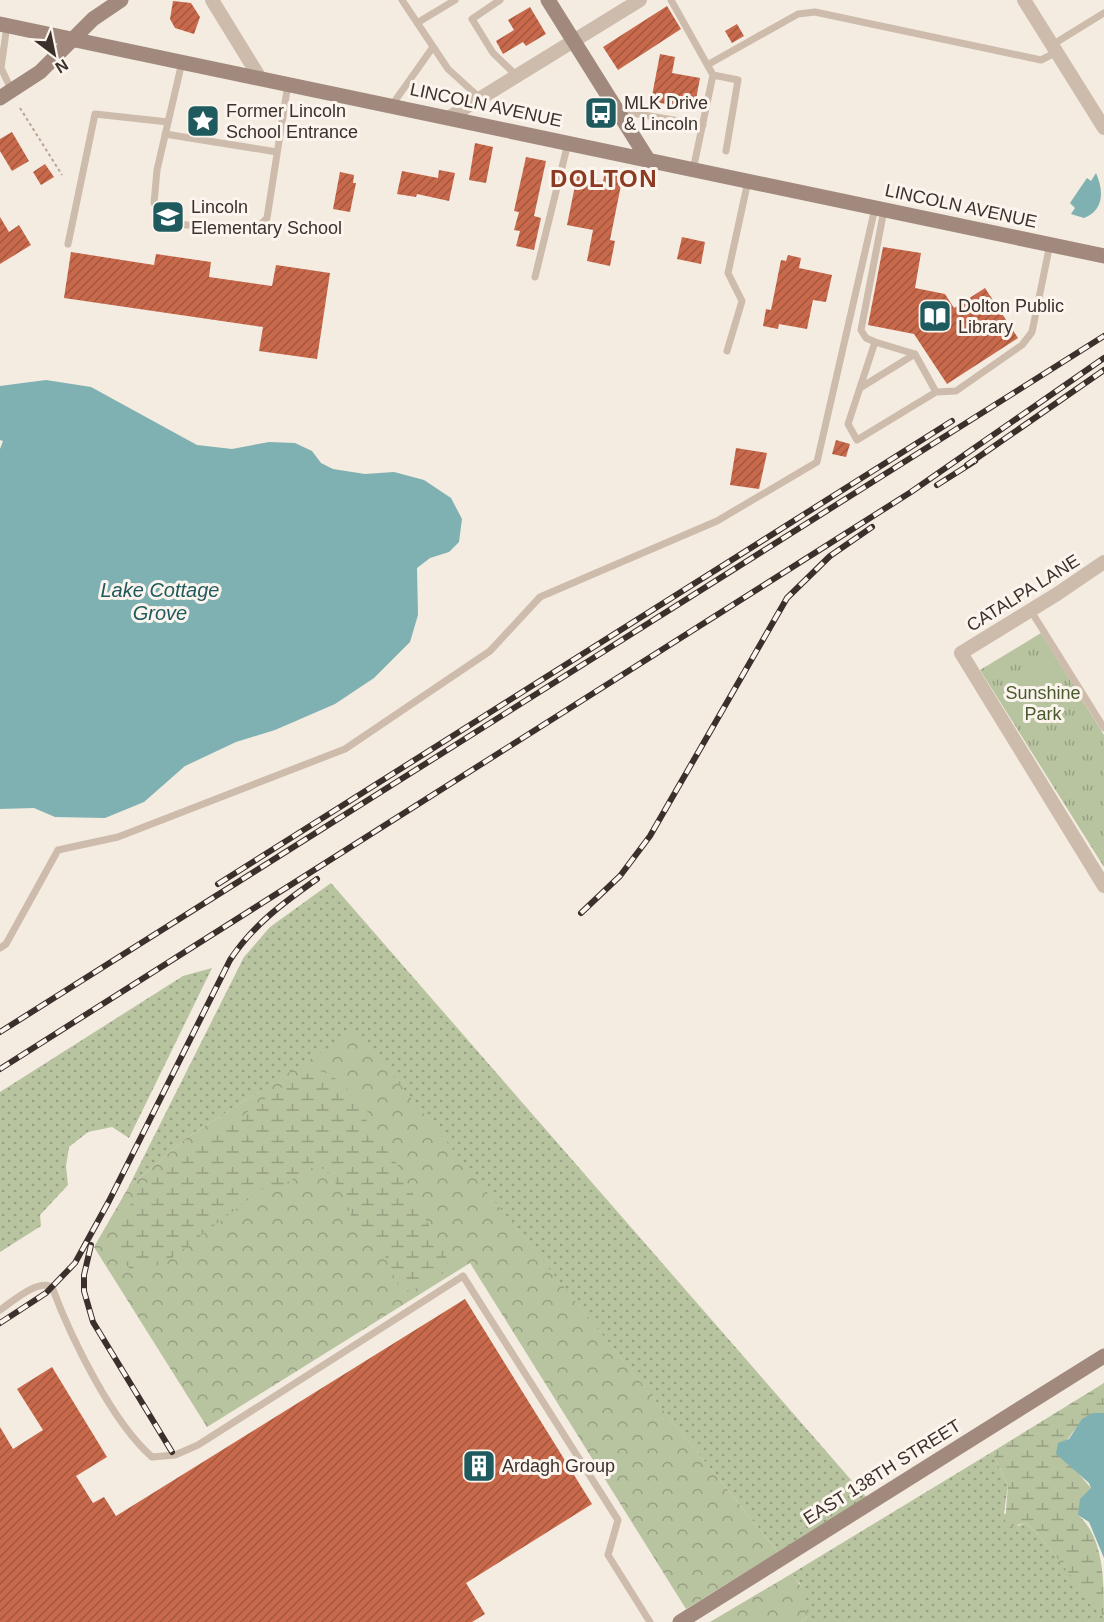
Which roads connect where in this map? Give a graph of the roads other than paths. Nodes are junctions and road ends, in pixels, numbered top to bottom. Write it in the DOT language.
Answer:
graph roads {
  1 [pos="121,0"];
  2 [pos="212,0"];
  3 [pos="402,0"];
  4 [pos="455,0"];
  5 [pos="501,0"];
  6 [pos="548,0"];
  7 [pos="640,0"];
  8 [pos="671,0"];
  9 [pos="1024,0"];
  10 [pos="1104,13"];
  11 [pos="417,23"];
  12 [pos="3,24"];
  13 [pos="73,38"];
  14 [pos="574,41"];
  15 [pos="433,47"];
  16 [pos="1054,49"];
  17 [pos="182,62"];
  18 [pos="709,64"];
  19 [pos="1,72"];
  20 [pos="713,75"];
  21 [pos="517,76"];
  22 [pos="260,78"];
  23 [pos="288,84"];
  24 [pos="6,95"];
  25 [pos="480,98"];
  26 [pos="392,105"];
  27 [pos="617,110"];
  28 [pos="450,117"];
  29 [pos="168,122"];
  30 [pos="703,125"];
  31 [pos="1104,128"];
  32 [pos="165,134"];
  33 [pos="568,143"];
  34 [pos="726,151"];
  35 [pos="277,152"];
  36 [pos="647,158"];
  37 [pos="693,170"];
  38 [pos="748,181"];
  39 [pos="880,208"];
  40 [pos="68,244"];
  41 [pos="1050,244"];
  42 [pos="1104,255"];
  43 [pos="535,277"];
  44 [pos="875,342"];
  45 [pos="727,351"];
  46 [pos="915,354"];
  47 [pos="860,388"];
  48 [pos="936,392"];
  49 [pos="1104,562"];
  50 [pos="1031,610"];
  51 [pos="1104,728"];
  52 [pos="1104,886"];
  53 [pos="0,948"];
  54 [pos="0,1311"];
  55 [pos="1104,1356"];
  56 [pos="650,1622"];
  57 [pos="680,1622"];
  1 -- 13 [label="street"];
  2 -- 22 [label="street"];
  3 -- 11 [label="lane"];
  4 -- 11 [label="lane"];
  5 -- 21 [label="lane"];
  6 -- 14 [label="street"];
  7 -- 14 [label="street"];
  8 -- 18 [label="lane"];
  9 -- 16 [label="street"];
  10 -- 16 [label="lane"];
  11 -- 15 [label="lane"];
  12 -- 13 [label="street, LINCOLN AVENUE"];
  12 -- 19 [label="lane"];
  13 -- 17 [label="street, LINCOLN AVENUE"];
  13 -- 24 [label="street"];
  14 -- 21 [label="street"];
  14 -- 27 [label="street"];
  15 -- 25 [label="lane"];
  15 -- 26 [label="lane"];
  16 -- 18 [label="lane"];
  16 -- 31 [label="street"];
  17 -- 22 [label="street, LINCOLN AVENUE"];
  17 -- 29 [label="lane"];
  18 -- 20 [label="lane"];
  19 -- 24 [label="lane"];
  20 -- 30 [label="lane"];
  20 -- 34 [label="lane"];
  21 -- 25 [label="street"];
  22 -- 23 [label="street, LINCOLN AVENUE"];
  23 -- 26 [label="street, LINCOLN AVENUE"];
  23 -- 35 [label="lane"];
  25 -- 28 [label="street"];
  26 -- 28 [label="street, LINCOLN AVENUE"];
  27 -- 30 [label="lane"];
  27 -- 36 [label="street"];
  28 -- 33 [label="street, LINCOLN AVENUE"];
  29 -- 32 [label="lane"];
  29 -- 40 [label="lane"];
  30 -- 37 [label="lane"];
  32 -- 35 [label="lane"];
  32 -- 35 [label="lane"];
  33 -- 36 [label="street, LINCOLN AVENUE"];
  33 -- 43 [label="lane"];
  36 -- 37 [label="street, LINCOLN AVENUE"];
  37 -- 38 [label="street, LINCOLN AVENUE"];
  38 -- 39 [label="street, LINCOLN AVENUE"];
  38 -- 45 [label="lane"];
  39 -- 41 [label="street, LINCOLN AVENUE"];
  39 -- 44 [label="lane"];
  39 -- 53 [label="lane"];
  41 -- 42 [label="street, LINCOLN AVENUE"];
  41 -- 48 [label="lane"];
  44 -- 46 [label="lane"];
  44 -- 47 [label="lane"];
  46 -- 47 [label="lane"];
  46 -- 48 [label="lane"];
  47 -- 48 [label="lane"];
  49 -- 50 [label="street, CATALPA LANE"];
  50 -- 51 [label="lane"];
  50 -- 52 [label="street, CATALPA LANE"];
  54 -- 56 [label="lane"];
  55 -- 57 [label="street, EAST 138TH STREET"];
}
